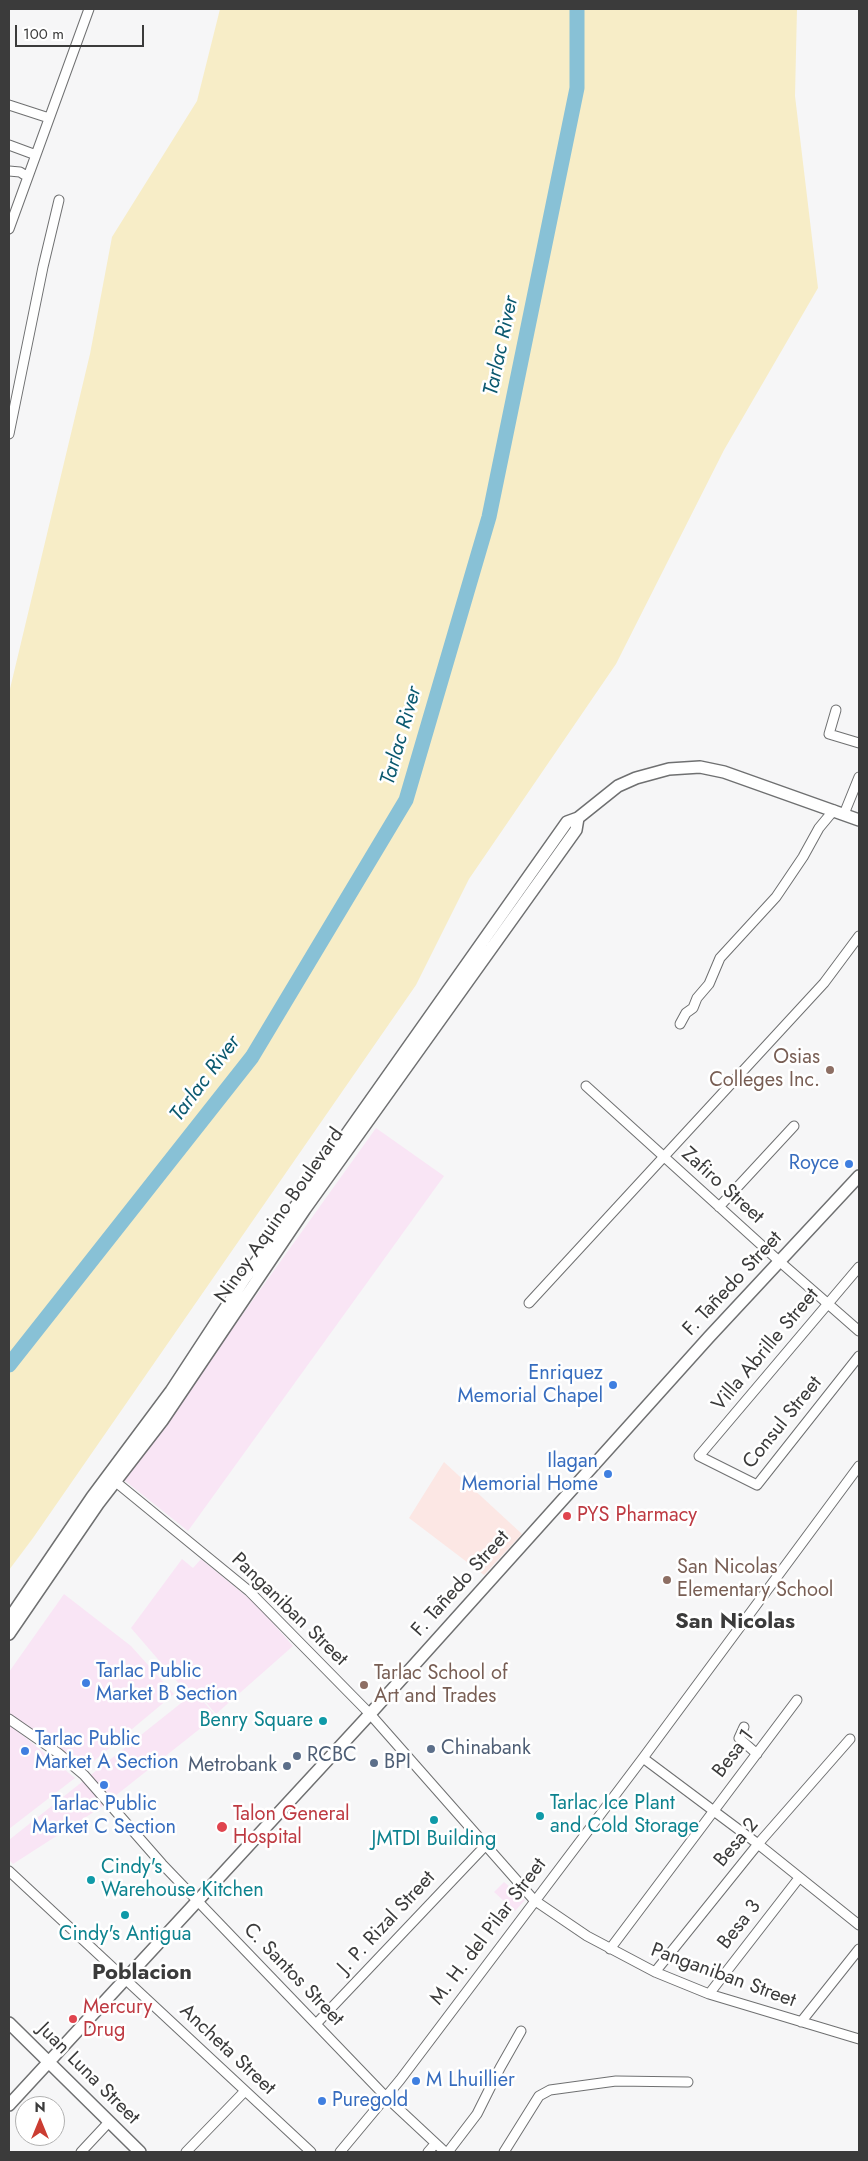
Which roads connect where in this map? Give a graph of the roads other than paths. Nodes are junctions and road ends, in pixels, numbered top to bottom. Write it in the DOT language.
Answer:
graph roads {
  1 [pos="89,9"];
  2 [pos="9,105"];
  3 [pos="49,118"];
  4 [pos="9,145"];
  5 [pos="36,155"];
  6 [pos="9,171"];
  7 [pos="28,177"];
  8 [pos="59,200"];
  9 [pos="9,228"];
  10 [pos="9,434"];
  11 [pos="836,710"];
  12 [pos="859,743"];
  13 [pos="859,778"];
  14 [pos="839,812"];
  15 [pos="859,820"];
  16 [pos="859,936"];
  17 [pos="680,1024"];
  18 [pos="586,1086"];
  19 [pos="794,1126"];
  20 [pos="665,1157"];
  21 [pos="859,1176"];
  22 [pos="719,1207"];
  23 [pos="778,1261"];
  24 [pos="859,1267"];
  25 [pos="529,1303"];
  26 [pos="828,1304"];
  27 [pos="859,1331"];
  28 [pos="859,1356"];
  29 [pos="699,1456"];
  30 [pos="859,1466"];
  31 [pos="112,1478"];
  32 [pos="9,1619"];
  33 [pos="9,1634"];
  34 [pos="796,1700"];
  35 [pos="370,1714"];
  36 [pos="9,1719"];
  37 [pos="744,1727"];
  38 [pos="850,1739"];
  39 [pos="757,1754"];
  40 [pos="643,1758"];
  41 [pos="713,1811"];
  42 [pos="758,1844"];
  43 [pos="485,1846"];
  44 [pos="9,1871"];
  45 [pos="799,1878"];
  46 [pos="196,1900"];
  47 [pos="534,1900"];
  48 [pos="859,1925"];
  49 [pos="610,1949"];
  50 [pos="859,1949"];
  51 [pos="655,1972"];
  52 [pos="126,1979"];
  53 [pos="709,1994"];
  54 [pos="801,2022"];
  55 [pos="9,2023"];
  56 [pos="316,2024"];
  57 [pos="521,2032"];
  58 [pos="859,2039"];
  59 [pos="48,2061"];
  60 [pos="688,2082"];
  61 [pos="245,2091"];
  62 [pos="386,2097"];
  63 [pos="9,2104"];
  64 [pos="109,2122"];
  65 [pos="435,2144"];
  66 [pos="81,2152"];
  67 [pos="140,2152"];
  68 [pos="186,2152"];
  69 [pos="311,2152"];
  70 [pos="340,2152"];
  71 [pos="428,2152"];
  72 [pos="445,2152"];
  73 [pos="448,2152"];
  74 [pos="504,2152"];
  1 -- 3 [label="street"];
  2 -- 3 [label="street"];
  3 -- 5 [label="street"];
  4 -- 5 [label="street"];
  5 -- 7 [label="street"];
  6 -- 7 [label="street"];
  7 -- 9 [label="street"];
  8 -- 10 [label="street"];
  11 -- 12 [label="street"];
  13 -- 14 [label="street"];
  14 -- 15 [label="main road, Ninoy Aquino Boulevard"];
  14 -- 17 [label="street"];
  14 -- 31 [label="main road, Ninoy Aquino Boulevard"];
  16 -- 20 [label="street"];
  18 -- 20 [label="street, Zafiro Street"];
  19 -- 22 [label="street"];
  20 -- 22 [label="street, Zafiro Street"];
  20 -- 25 [label="street"];
  21 -- 23 [label="main road, F. Tañedo Street"];
  22 -- 23 [label="street, Zafiro Street"];
  23 -- 26 [label="street, Zafiro Street"];
  23 -- 35 [label="main road, F. Tañedo Street"];
  24 -- 26 [label="street, Villa Abrille Street"];
  26 -- 27 [label="street, Zafiro Street"];
  26 -- 29 [label="street, Villa Abrille Street"];
  28 -- 29 [label="street, Consul Street"];
  30 -- 40 [label="street, M. H. del Pilar Street"];
  31 -- 32 [label="main road, Ninoy Aquino Boulevard"];
  31 -- 33 [label="main road, Ninoy Aquino Boulevard"];
  31 -- 35 [label="street, Panganiban Street"];
  34 -- 39 [label="street, Besa 1"];
  35 -- 43 [label="street, Panganiban Street"];
  35 -- 46 [label="main road, F. Tañedo Street"];
  36 -- 46 [label="street, C. Santos Street"];
  37 -- 39 [label="street"];
  38 -- 42 [label="street, Besa 2"];
  39 -- 41 [label="street, Besa 1"];
  40 -- 41 [label="street"];
  40 -- 47 [label="street, M. H. del Pilar Street"];
  41 -- 42 [label="street"];
  41 -- 49 [label="street, Besa 1"];
  42 -- 45 [label="street"];
  42 -- 51 [label="street, Besa 2"];
  43 -- 47 [label="street, Panganiban Street"];
  43 -- 56 [label="street, J. P. Rizal Street"];
  44 -- 52 [label="street, Ancheta Street"];
  45 -- 48 [label="street"];
  45 -- 53 [label="street, Besa 3"];
  46 -- 52 [label="main road, F. Tañedo Street"];
  46 -- 56 [label="street, C. Santos Street"];
  47 -- 49 [label="street, Panganiban Street"];
  47 -- 62 [label="street, M. H. del Pilar Street"];
  49 -- 51 [label="street, Panganiban Street"];
  50 -- 54 [label="street"];
  51 -- 53 [label="street, Panganiban Street"];
  52 -- 59 [label="main road, F. Tañedo Street"];
  52 -- 61 [label="street, Ancheta Street"];
  53 -- 54 [label="street, Panganiban Street"];
  54 -- 58 [label="street, Panganiban Street"];
  55 -- 59 [label="main road, Juan Luna Street"];
  56 -- 62 [label="street, C. Santos Street"];
  57 -- 73 [label="street"];
  59 -- 63 [label="main road, F. Tañedo Street"];
  59 -- 64 [label="main road, Juan Luna Street"];
  60 -- 74 [label="street"];
  61 -- 68 [label="street"];
  61 -- 69 [label="street, Ancheta Street"];
  62 -- 65 [label="street, C. Santos Street"];
  62 -- 70 [label="street, M. H. del Pilar Street"];
  64 -- 66 [label="street"];
  64 -- 67 [label="main road, Juan Luna Street"];
  65 -- 71 [label="street"];
  65 -- 72 [label="street, C. Santos Street"];
}
